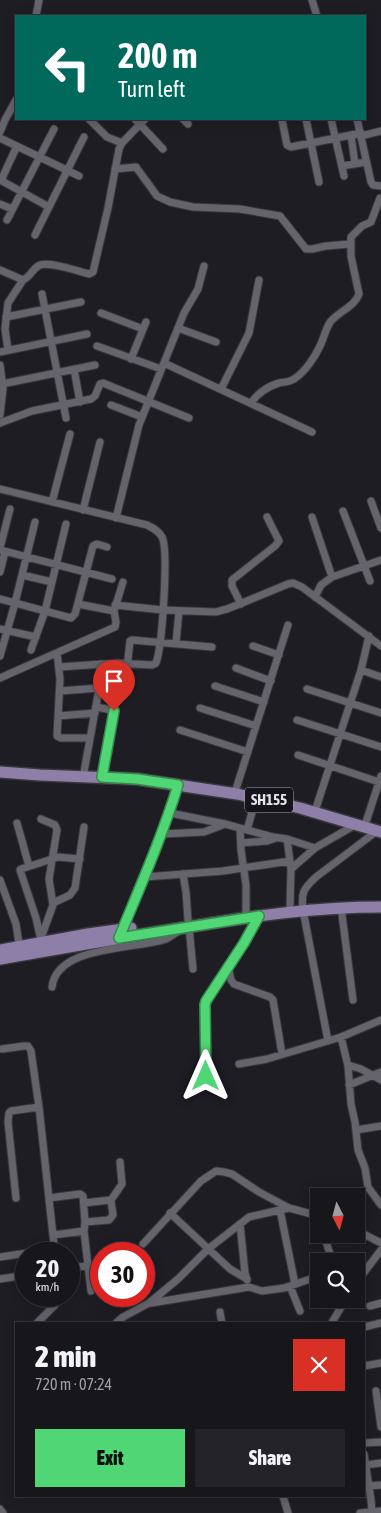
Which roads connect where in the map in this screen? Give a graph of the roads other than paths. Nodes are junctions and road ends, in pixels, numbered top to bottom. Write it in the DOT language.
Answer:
graph roads {
  1 [pos="39,0"];
  2 [pos="312,0"];
  3 [pos="36,15"];
  4 [pos="316,15"];
  5 [pos="15,102"];
  6 [pos="90,120"];
  7 [pos="140,120"];
  8 [pos="282,120"];
  9 [pos="306,120"];
  10 [pos="331,120"];
  11 [pos="357,120"];
  12 [pos="54,129"];
  13 [pos="381,131"];
  14 [pos="0,132"];
  15 [pos="361,134"];
  16 [pos="351,135"];
  17 [pos="84,137"];
  18 [pos="0,138"];
  19 [pos="336,138"];
  20 [pos="122,143"];
  21 [pos="312,143"];
  22 [pos="17,146"];
  23 [pos="164,149"];
  24 [pos="40,157"];
  25 [pos="366,162"];
  26 [pos="356,164"];
  27 [pos="342,166"];
  28 [pos="115,168"];
  29 [pos="67,170"];
  30 [pos="79,176"];
  31 [pos="344,176"];
  32 [pos="320,182"];
  33 [pos="378,186"];
  34 [pos="22,191"];
  35 [pos="380,199"];
  36 [pos="0,204"];
  37 [pos="49,206"];
  38 [pos="12,209"];
  39 [pos="7,220"];
  40 [pos="35,235"];
  41 [pos="350,244"];
  42 [pos="204,266"];
  43 [pos="0,270"];
  44 [pos="24,280"];
  45 [pos="259,280"];
  46 [pos="42,294"];
  47 [pos="81,302"];
  48 [pos="45,309"];
  49 [pos="101,313"];
  50 [pos="6,317"];
  51 [pos="146,322"];
  52 [pos="178,328"];
  53 [pos="143,330"];
  54 [pos="87,334"];
  55 [pos="51,341"];
  56 [pos="216,342"];
  57 [pos="97,346"];
  58 [pos="4,351"];
  59 [pos="132,358"];
  60 [pos="95,365"];
  61 [pos="163,366"];
  62 [pos="74,369"];
  63 [pos="0,370"];
  64 [pos="57,373"];
  65 [pos="2,384"];
  66 [pos="222,389"];
  67 [pos="148,401"];
  68 [pos="80,402"];
  69 [pos="251,403"];
  70 [pos="64,405"];
  71 [pos="111,405"];
  72 [pos="0,415"];
  73 [pos="142,417"];
  74 [pos="66,418"];
  75 [pos="189,418"];
  76 [pos="0,423"];
  77 [pos="312,432"];
  78 [pos="70,434"];
  79 [pos="100,442"];
  80 [pos="0,489"];
  81 [pos="371,501"];
  82 [pos="52,502"];
  83 [pos="10,509"];
  84 [pos="83,510"];
  85 [pos="343,511"];
  86 [pos="267,517"];
  87 [pos="312,517"];
  88 [pos="116,518"];
  89 [pos="35,522"];
  90 [pos="66,524"];
  91 [pos="381,528"];
  92 [pos="107,547"];
  93 [pos="2,550"];
  94 [pos="27,557"];
  95 [pos="381,560"];
  96 [pos="57,565"];
  97 [pos="363,566"];
  98 [pos="0,572"];
  99 [pos="86,572"];
  100 [pos="22,575"];
  101 [pos="332,577"];
  102 [pos="112,579"];
  103 [pos="370,581"];
  104 [pos="52,582"];
  105 [pos="123,582"];
  106 [pos="0,599"];
  107 [pos="319,600"];
  108 [pos="16,603"];
  109 [pos="78,604"];
  110 [pos="241,604"];
  111 [pos="114,608"];
  112 [pos="163,610"];
  113 [pos="45,611"];
  114 [pos="179,611"];
  115 [pos="288,626"];
  116 [pos="0,629"];
  117 [pos="8,631"];
  118 [pos="369,636"];
  119 [pos="36,637"];
  120 [pos="160,642"];
  121 [pos="176,643"];
  122 [pos="253,646"];
  123 [pos="381,646"];
  124 [pos="212,647"];
  125 [pos="31,650"];
  126 [pos="57,653"];
  127 [pos="279,655"];
  128 [pos="0,656"];
  129 [pos="100,664"];
  130 [pos="127,664"];
  131 [pos="59,667"];
  132 [pos="236,668"];
  133 [pos="361,670"];
  134 [pos="381,677"];
  135 [pos="0,678"];
  136 [pos="271,681"];
  137 [pos="215,686"];
  138 [pos="99,689"];
  139 [pos="307,689"];
  140 [pos="60,691"];
  141 [pos="264,702"];
  142 [pos="350,703"];
  143 [pos="200,708"];
  144 [pos="95,710"];
  145 [pos="381,713"];
  146 [pos="58,716"];
  147 [pos="297,720"];
  148 [pos="256,726"];
  149 [pos="180,730"];
  150 [pos="339,734"];
  151 [pos="90,738"];
  152 [pos="381,746"];
  153 [pos="248,752"];
  154 [pos="298,755"];
  155 [pos="330,766"];
  156 [pos="0,767"];
  157 [pos="0,772"];
  158 [pos="84,772"];
  159 [pos="102,775"];
  160 [pos="380,779"];
  161 [pos="155,780"];
  162 [pos="178,785"];
  163 [pos="236,789"];
  164 [pos="256,798"];
  165 [pos="316,808"];
  166 [pos="170,814"];
  167 [pos="41,818"];
  168 [pos="17,823"];
  169 [pos="225,824"];
  170 [pos="361,824"];
  171 [pos="84,827"];
  172 [pos="244,829"];
  173 [pos="380,830"];
  174 [pos="162,834"];
  175 [pos="279,838"];
  176 [pos="287,839"];
  177 [pos="241,843"];
  178 [pos="315,848"];
  179 [pos="52,858"];
  180 [pos="80,859"];
  181 [pos="290,865"];
  182 [pos="29,866"];
  183 [pos="243,868"];
  184 [pos="183,874"];
  185 [pos="145,876"];
  186 [pos="0,880"];
  187 [pos="381,900"];
  188 [pos="53,903"];
  189 [pos="290,906"];
  190 [pos="341,907"];
  191 [pos="381,907"];
  192 [pos="303,908"];
  193 [pos="246,912"];
  194 [pos="259,916"];
  195 [pos="187,925"];
  196 [pos="121,934"];
  197 [pos="43,945"];
  198 [pos="0,950"];
  199 [pos="20,951"];
  200 [pos="0,959"];
  201 [pos="228,966"];
  202 [pos="193,968"];
  203 [pos="52,987"];
  204 [pos="353,1000"];
  205 [pos="381,1020"];
  206 [pos="341,1038"];
  207 [pos="328,1041"];
  208 [pos="2,1049"];
  209 [pos="282,1054"];
  210 [pos="239,1064"];
  211 [pos="348,1065"];
  212 [pos="381,1072"];
  213 [pos="372,1075"];
  214 [pos="206,1076"];
  215 [pos="381,1080"];
  216 [pos="349,1085"];
  217 [pos="39,1107"];
  218 [pos="381,1126"];
  219 [pos="356,1130"];
  220 [pos="120,1162"];
  221 [pos="16,1198"];
  222 [pos="49,1198"];
  223 [pos="111,1200"];
  224 [pos="84,1203"];
  225 [pos="381,1205"];
  226 [pos="289,1208"];
  227 [pos="280,1210"];
  228 [pos="170,1213"];
  229 [pos="310,1214"];
  230 [pos="85,1222"];
  231 [pos="240,1224"];
  232 [pos="84,1231"];
  233 [pos="53,1235"];
  234 [pos="365,1235"];
  235 [pos="54,1242"];
  236 [pos="145,1242"];
  237 [pos="381,1243"];
  238 [pos="208,1249"];
  239 [pos="381,1250"];
  240 [pos="15,1255"];
  241 [pos="0,1257"];
  242 [pos="87,1266"];
  243 [pos="80,1267"];
  244 [pos="365,1271"];
  245 [pos="0,1275"];
  246 [pos="15,1278"];
  247 [pos="310,1279"];
  248 [pos="0,1281"];
  249 [pos="248,1283"];
  250 [pos="90,1285"];
  251 [pos="292,1285"];
  252 [pos="155,1300"];
  253 [pos="155,1303"];
  254 [pos="381,1303"];
  255 [pos="370,1306"];
  256 [pos="54,1307"];
  257 [pos="144,1307"];
  258 [pos="341,1308"];
  259 [pos="300,1311"];
  260 [pos="220,1312"];
  261 [pos="38,1322"];
  262 [pos="117,1322"];
  263 [pos="222,1322"];
  264 [pos="332,1322"];
  265 [pos="381,1323"];
  266 [pos="365,1327"];
  267 [pos="381,1363"];
  268 [pos="365,1366"];
  269 [pos="376,1391"];
  270 [pos="381,1427"];
  271 [pos="381,1442"];
  272 [pos="365,1443"];
  273 [pos="381,1463"];
  274 [pos="365,1465"];
  275 [pos="368,1486"];
  276 [pos="381,1486"];
  277 [pos="282,1497"];
  278 [pos="0,1509"];
  279 [pos="381,1511"];
  280 [pos="372,1512"];
  281 [pos="3,1513"];
  282 [pos="288,1513"];
  283 [pos="360,1513"];
  1 -- 3 [label="street"];
  2 -- 4 [label="street"];
  5 -- 14 [label="street"];
  6 -- 20 [label="street"];
  7 -- 20 [label="street"];
  7 -- 23 [label="street"];
  8 -- 21 [label="street"];
  9 -- 21 [label="street"];
  10 -- 19 [label="street"];
  11 -- 15 [label="street"];
  12 -- 24 [label="street"];
  13 -- 15 [label="street"];
  15 -- 16 [label="street"];
  15 -- 25 [label="street"];
  16 -- 19 [label="street"];
  16 -- 26 [label="street"];
  17 -- 29 [label="street"];
  18 -- 22 [label="street"];
  19 -- 21 [label="street"];
  19 -- 27 [label="street"];
  20 -- 28 [label="street"];
  21 -- 32 [label="street"];
  22 -- 24 [label="street"];
  22 -- 34 [label="street"];
  24 -- 29 [label="street"];
  24 -- 34 [label="street"];
  25 -- 26 [label="street"];
  25 -- 33 [label="street"];
  26 -- 27 [label="street"];
  27 -- 31 [label="street"];
  28 -- 41 [label="street"];
  28 -- 44 [label="street"];
  29 -- 30 [label="street"];
  29 -- 37 [label="street"];
  33 -- 35 [label="street"];
  34 -- 37 [label="street"];
  34 -- 38 [label="street"];
  35 -- 41 [label="street"];
  36 -- 38 [label="street"];
  37 -- 40 [label="street"];
  38 -- 39 [label="street"];
  41 -- 69 [label="street"];
  42 -- 52 [label="street"];
  43 -- 44 [label="street"];
  44 -- 50 [label="street"];
  45 -- 66 [label="street"];
  46 -- 48 [label="street"];
  47 -- 48 [label="street"];
  48 -- 50 [label="street"];
  48 -- 55 [label="street"];
  49 -- 53 [label="street"];
  50 -- 58 [label="street"];
  51 -- 53 [label="street"];
  52 -- 56 [label="street"];
  52 -- 61 [label="street"];
  53 -- 59 [label="street"];
  54 -- 55 [label="street"];
  55 -- 58 [label="street"];
  55 -- 64 [label="street"];
  57 -- 59 [label="street"];
  59 -- 61 [label="street"];
  60 -- 62 [label="street"];
  61 -- 66 [label="street"];
  61 -- 67 [label="street"];
  62 -- 64 [label="street"];
  62 -- 68 [label="street"];
  63 -- 65 [label="street"];
  64 -- 65 [label="street"];
  64 -- 70 [label="street"];
  65 -- 72 [label="street"];
  66 -- 69 [label="street"];
  67 -- 68 [label="street"];
  67 -- 73 [label="street"];
  67 -- 75 [label="street"];
  68 -- 70 [label="street"];
  69 -- 77 [label="street"];
  70 -- 74 [label="street"];
  70 -- 76 [label="street"];
  71 -- 73 [label="street"];
  73 -- 88 [label="street"];
  78 -- 82 [label="street"];
  79 -- 84 [label="street"];
  80 -- 82 [label="street"];
  81 -- 91 [label="street"];
  82 -- 84 [label="street"];
  83 -- 93 [label="street"];
  84 -- 88 [label="street"];
  85 -- 97 [label="street"];
  86 -- 110 [label="street"];
  87 -- 101 [label="street"];
  88 -- 112 [label="street"];
  89 -- 94 [label="street"];
  90 -- 96 [label="street"];
  92 -- 99 [label="street"];
  93 -- 94 [label="street"];
  93 -- 98 [label="street"];
  94 -- 96 [label="street"];
  94 -- 100 [label="street"];
  95 -- 97 [label="street"];
  96 -- 99 [label="street"];
  96 -- 104 [label="street"];
  97 -- 101 [label="street"];
  97 -- 103 [label="street"];
  99 -- 102 [label="street"];
  99 -- 109 [label="street"];
  100 -- 104 [label="street"];
  100 -- 108 [label="street"];
  101 -- 107 [label="street"];
  104 -- 113 [label="street"];
  105 -- 111 [label="street"];
  106 -- 108 [label="street"];
  107 -- 110 [label="street"];
  107 -- 118 [label="street"];
  108 -- 113 [label="street"];
  108 -- 117 [label="street"];
  109 -- 111 [label="street"];
  109 -- 113 [label="street"];
  110 -- 114 [label="street"];
  111 -- 112 [label="street"];
  111 -- 126 [label="street"];
  112 -- 114 [label="street"];
  112 -- 120 [label="street"];
  113 -- 119 [label="street"];
  114 -- 121 [label="street"];
  115 -- 127 [label="street"];
  116 -- 117 [label="street"];
  117 -- 119 [label="street"];
  117 -- 128 [label="street"];
  118 -- 123 [label="street"];
  118 -- 133 [label="street"];
  119 -- 125 [label="street"];
  120 -- 121 [label="street"];
  120 -- 130 [label="street"];
  120 -- 130 [label="street"];
  121 -- 124 [label="street"];
  122 -- 127 [label="street"];
  126 -- 131 [label="street"];
  126 -- 135 [label="street"];
  127 -- 136 [label="street"];
  129 -- 130 [label="street"];
  129 -- 131 [label="street"];
  129 -- 138 [label="street"];
  130 -- 138 [label="street"];
  131 -- 140 [label="street"];
  132 -- 136 [label="street"];
  133 -- 134 [label="street"];
  133 -- 142 [label="street"];
  136 -- 141 [label="street"];
  137 -- 141 [label="street"];
  138 -- 140 [label="street"];
  138 -- 144 [label="street"];
  139 -- 142 [label="street"];
  140 -- 146 [label="street"];
  141 -- 148 [label="street"];
  142 -- 145 [label="street"];
  142 -- 150 [label="street"];
  143 -- 148 [label="street"];
  144 -- 146 [label="street"];
  144 -- 151 [label="street"];
  144 -- 159 [label="street"];
  146 -- 151 [label="street"];
  147 -- 150 [label="street"];
  148 -- 153 [label="street"];
  149 -- 153 [label="street"];
  150 -- 152 [label="street"];
  150 -- 155 [label="street"];
  151 -- 158 [label="street"];
  153 -- 163 [label="street"];
  154 -- 155 [label="street"];
  155 -- 160 [label="street"];
  155 -- 165 [label="street"];
  156 -- 158 [label="main road, SH155"];
  157 -- 159 [label="main road, SH155"];
  158 -- 159 [label="main road, SH155"];
  159 -- 161 [label="main road, SH155"];
  160 -- 170 [label="street"];
  161 -- 162 [label="main road, SH155"];
  161 -- 163 [label="main road, SH155"];
  162 -- 164 [label="main road, SH155"];
  162 -- 166 [label="street"];
  163 -- 165 [label="main road, SH155"];
  164 -- 170 [label="main road, SH155"];
  164 -- 172 [label="street"];
  165 -- 170 [label="main road, SH155"];
  166 -- 169 [label="street"];
  166 -- 174 [label="street"];
  167 -- 179 [label="street"];
  168 -- 182 [label="street"];
  169 -- 172 [label="street"];
  169 -- 174 [label="street"];
  170 -- 173 [label="main road, SH155"];
  170 -- 178 [label="street"];
  171 -- 180 [label="street"];
  172 -- 175 [label="street"];
  172 -- 177 [label="street"];
  173 -- 192 [label="street"];
  174 -- 185 [label="street"];
  175 -- 176 [label="street"];
  175 -- 177 [label="street"];
  176 -- 178 [label="street"];
  176 -- 181 [label="street"];
  177 -- 183 [label="street"];
  178 -- 181 [label="street"];
  179 -- 180 [label="street"];
  179 -- 182 [label="street"];
  179 -- 188 [label="street"];
  180 -- 188 [label="street"];
  181 -- 183 [label="street"];
  181 -- 189 [label="street"];
  182 -- 197 [label="street"];
  183 -- 184 [label="street"];
  183 -- 193 [label="street"];
  184 -- 185 [label="street"];
  184 -- 195 [label="street"];
  185 -- 196 [label="street"];
  186 -- 199 [label="street"];
  187 -- 192 [label="main road"];
  188 -- 197 [label="street"];
  189 -- 192 [label="main road"];
  189 -- 193 [label="main road"];
  190 -- 191 [label="main road"];
  190 -- 192 [label="main road"];
  190 -- 204 [label="street"];
  192 -- 194 [label="main road"];
  192 -- 207 [label="street"];
  193 -- 195 [label="main road"];
  194 -- 195 [label="main road"];
  194 -- 201 [label="street"];
  195 -- 196 [label="main road"];
  195 -- 196 [label="main road"];
  195 -- 202 [label="street"];
  195 -- 203 [label="street"];
  196 -- 197 [label="main road"];
  196 -- 197 [label="main road"];
  197 -- 199 [label="main road"];
  198 -- 199 [label="main road"];
  199 -- 200 [label="main road"];
  201 -- 209 [label="street"];
  201 -- 214 [label="street"];
  205 -- 206 [label="street"];
  206 -- 207 [label="street"];
  206 -- 211 [label="street"];
  207 -- 209 [label="street"];
  208 -- 217 [label="street"];
  209 -- 210 [label="street"];
  211 -- 213 [label="street"];
  211 -- 216 [label="street"];
  212 -- 213 [label="street"];
  213 -- 215 [label="street"];
  213 -- 216 [label="street"];
  216 -- 219 [label="street"];
  217 -- 221 [label="street"];
  217 -- 222 [label="street"];
  218 -- 219 [label="street"];
  219 -- 225 [label="street"];
  220 -- 223 [label="street"];
  222 -- 224 [label="street"];
  222 -- 233 [label="street"];
  223 -- 224 [label="street"];
  223 -- 230 [label="street"];
  224 -- 230 [label="street"];
  226 -- 227 [label="street"];
  226 -- 228 [label="street"];
  226 -- 229 [label="street"];
  227 -- 231 [label="street"];
  227 -- 251 [label="street"];
  228 -- 236 [label="street"];
  228 -- 238 [label="street"];
  230 -- 232 [label="street"];
  231 -- 238 [label="street"];
  231 -- 249 [label="street"];
  232 -- 233 [label="street"];
  232 -- 242 [label="street"];
  233 -- 235 [label="street"];
  234 -- 237 [label="street"];
  238 -- 249 [label="street"];
  238 -- 252 [label="street"];
  239 -- 244 [label="street"];
  240 -- 241 [label="street"];
  242 -- 243 [label="street"];
  242 -- 250 [label="street"];
  245 -- 248 [label="street"];
  246 -- 248 [label="street"];
  247 -- 251 [label="street"];
  249 -- 251 [label="street"];
  249 -- 253 [label="street"];
  251 -- 259 [label="street"];
  254 -- 255 [label="street"];
  256 -- 261 [label="street"];
  257 -- 262 [label="street"];
  258 -- 264 [label="street"];
  260 -- 263 [label="street"];
  265 -- 266 [label="street"];
  267 -- 268 [label="street"];
  269 -- 270 [label="street"];
  271 -- 272 [label="street"];
  273 -- 274 [label="street"];
  274 -- 275 [label="street"];
  275 -- 276 [label="street"];
  275 -- 280 [label="street"];
  277 -- 282 [label="street"];
  278 -- 281 [label="street"];
  279 -- 280 [label="street"];
  280 -- 283 [label="street"];
}
